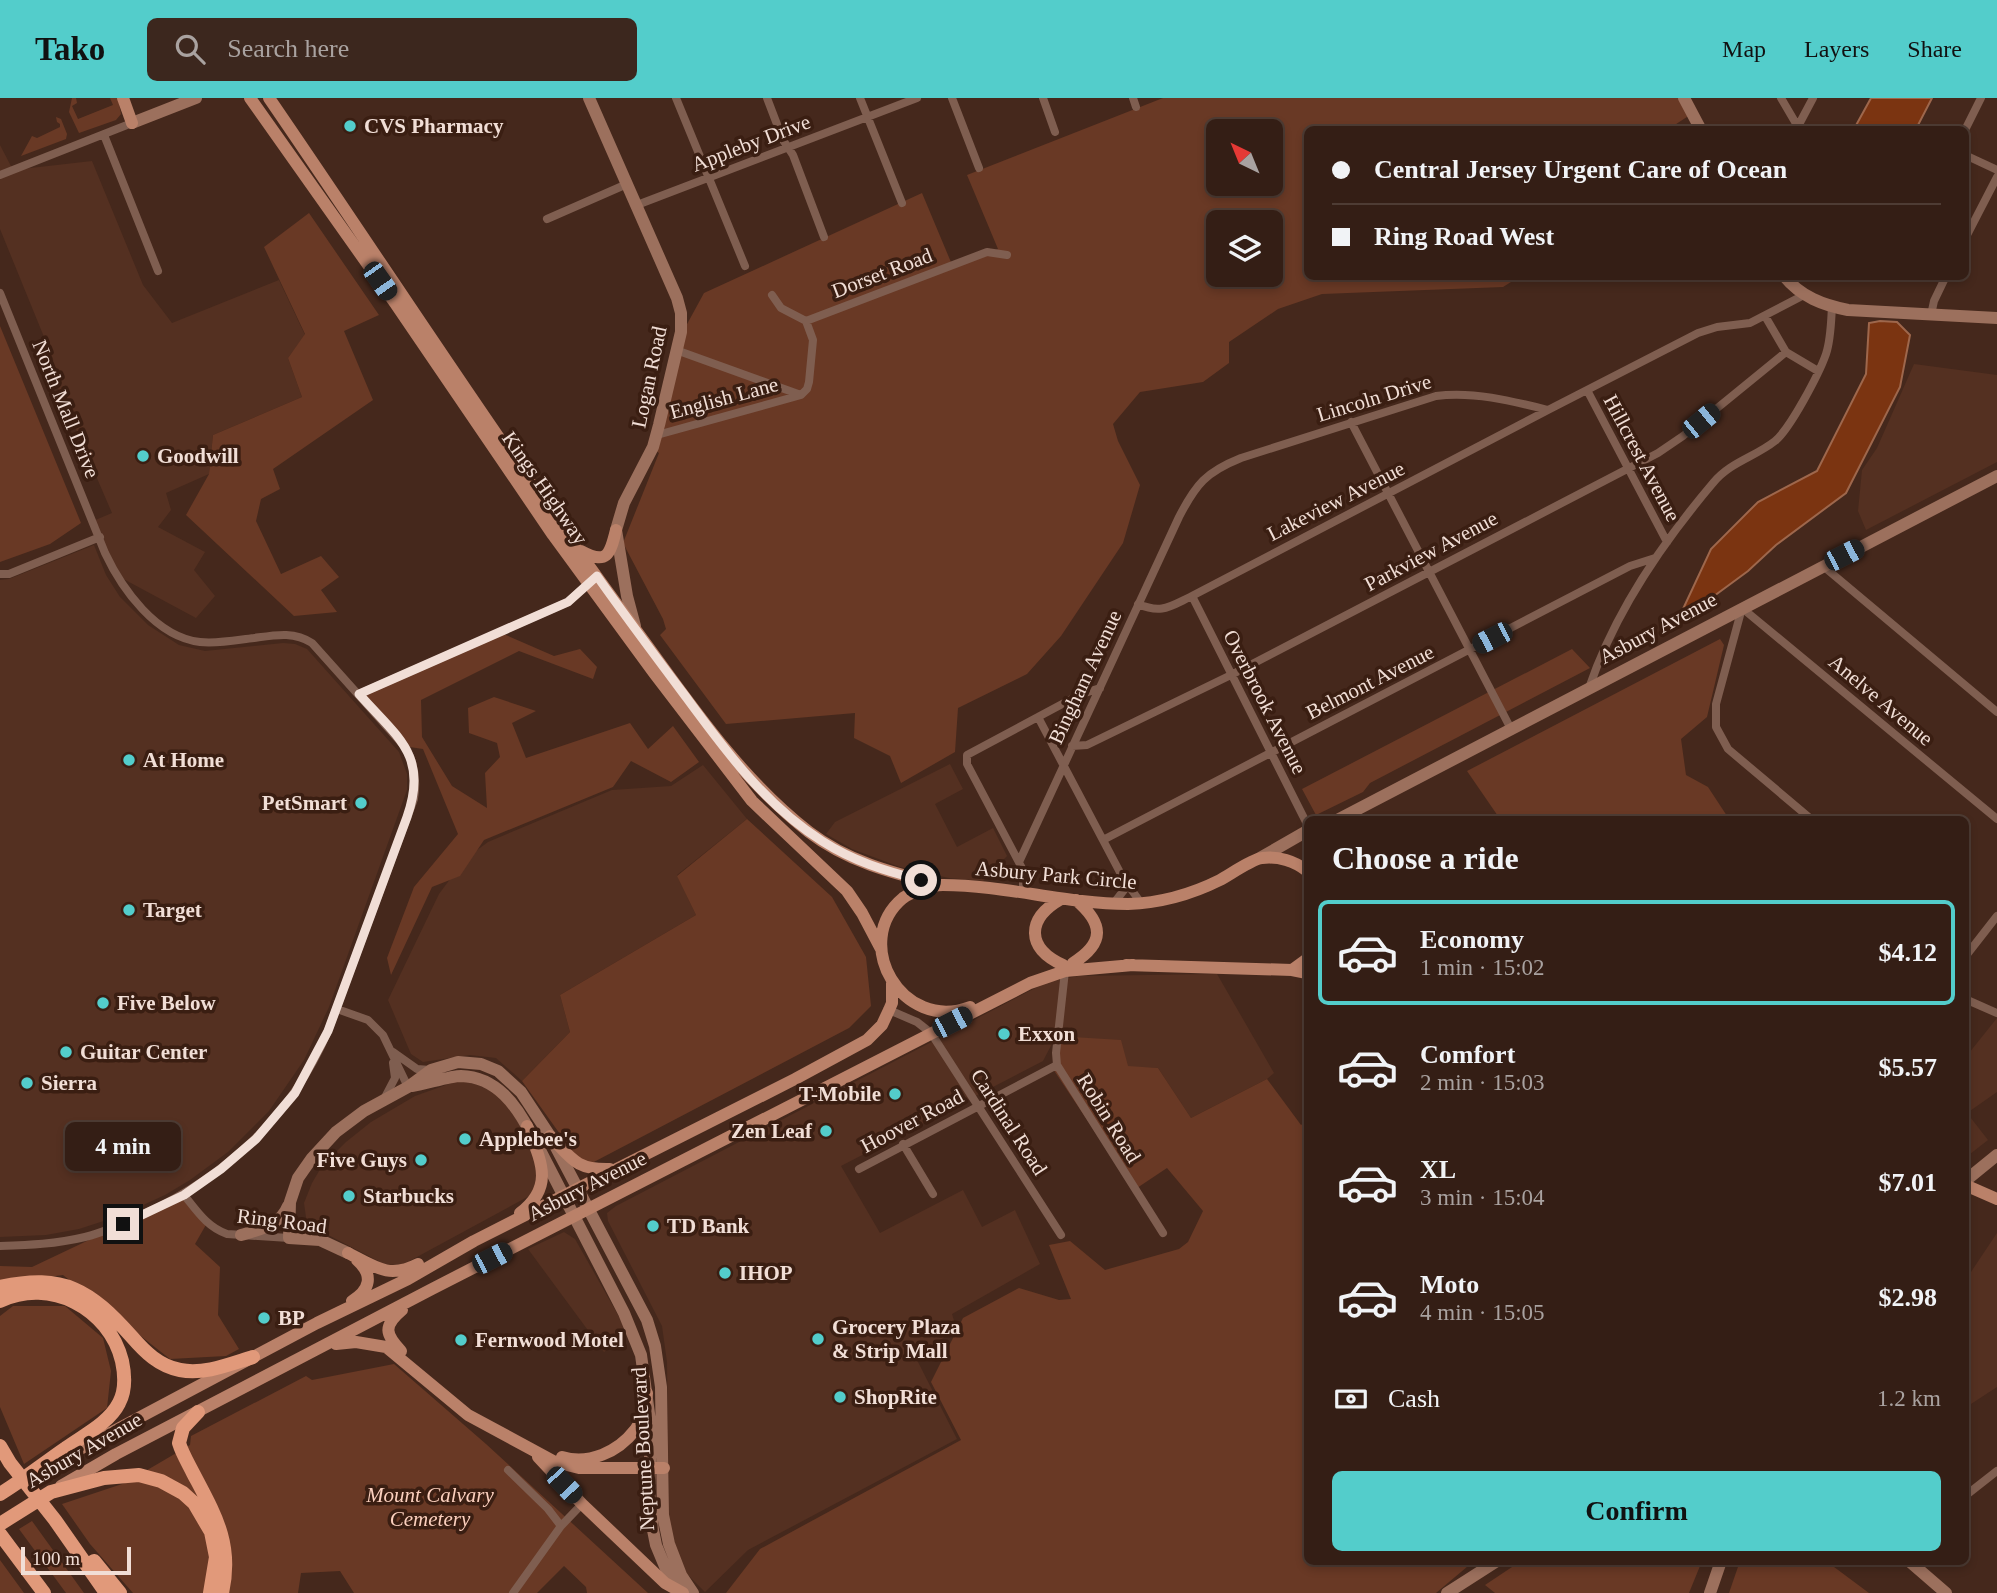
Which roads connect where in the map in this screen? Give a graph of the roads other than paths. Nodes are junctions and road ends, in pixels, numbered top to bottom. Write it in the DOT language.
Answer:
graph roads {
  1 [pos="123,98"];
  2 [pos="197,98"];
  3 [pos="250,98"];
  4 [pos="269,98"];
  5 [pos="589,98"];
  6 [pos="676,98"];
  7 [pos="767,98"];
  8 [pos="860,98"];
  9 [pos="917,98"];
  10 [pos="952,98"];
  11 [pos="1043,98"];
  12 [pos="1684,98"];
  13 [pos="1781,98"];
  14 [pos="1813,98"];
  15 [pos="1981,98"];
  16 [pos="868,117"];
  17 [pos="132,123"];
  18 [pos="1699,126"];
  19 [pos="1796,126"];
  20 [pos="1798,126"];
  21 [pos="1967,126"];
  22 [pos="1055,131"];
  23 [pos="104,135"];
  24 [pos="788,147"];
  25 [pos="1969,157"];
  26 [pos="979,168"];
  27 [pos="1997,170"];
  28 [pos="0,175"];
  29 [pos="709,177"];
  30 [pos="1997,177"];
  31 [pos="627,184"];
  32 [pos="902,203"];
  33 [pos="636,205"];
  34 [pos="547,219"];
  35 [pos="1969,231"];
  36 [pos="824,237"];
  37 [pos="1007,255"];
  38 [pos="745,266"];
  39 [pos="158,271"];
  40 [pos="1788,280"];
  41 [pos="1944,280"];
  42 [pos="0,293"];
  43 [pos="772,295"];
  44 [pos="1804,295"];
  45 [pos="1832,306"];
  46 [pos="1931,315"];
  47 [pos="1765,316"];
  48 [pos="1997,318"];
  49 [pos="806,321"];
  50 [pos="676,350"];
  51 [pos="1786,352"];
  52 [pos="1818,371"];
  53 [pos="1587,390"];
  54 [pos="801,395"];
  55 [pos="1548,410"];
  56 [pos="1351,422"];
  57 [pos="657,435"];
  58 [pos="1628,468"];
  59 [pos="1997,476"];
  60 [pos="1388,494"];
  61 [pos="616,530"];
  62 [pos="100,537"];
  63 [pos="1667,542"];
  64 [pos="576,549"];
  65 [pos="1656,558"];
  66 [pos="1823,566"];
  67 [pos="1429,572"];
  68 [pos="0,574"];
  69 [pos="593,580"];
  70 [pos="1192,596"];
  71 [pos="1138,604"];
  72 [pos="1742,608"];
  73 [pos="636,630"];
  74 [pos="1470,650"];
  75 [pos="1231,675"];
  76 [pos="1100,688"];
  77 [pos="1589,688"];
  78 [pos="359,694"];
  79 [pos="1997,712"];
  80 [pos="1038,717"];
  81 [pos="1511,729"];
  82 [pos="1072,747"];
  83 [pos="1271,753"];
  84 [pos="1065,765"];
  85 [pos="1345,816"];
  86 [pos="1807,816"];
  87 [pos="1304,818"];
  88 [pos="1997,819"];
  89 [pos="1304,833"];
  90 [pos="1103,840"];
  91 [pos="1260,858"];
  92 [pos="1019,862"];
  93 [pos="1304,869"];
  94 [pos="1123,878"];
  95 [pos="940,884"];
  96 [pos="1023,893"];
  97 [pos="1061,899"];
  98 [pos="1076,900"];
  99 [pos="1114,903"];
  100 [pos="1141,903"];
  101 [pos="1997,916"];
  102 [pos="881,949"];
  103 [pos="1969,950"];
  104 [pos="1304,961"];
  105 [pos="1067,967"];
  106 [pos="1292,970"];
  107 [pos="1304,972"];
  108 [pos="892,983"];
  109 [pos="1969,1001"];
  110 [pos="337,1009"];
  111 [pos="889,1010"];
  112 [pos="1997,1013"];
  113 [pos="931,1033"];
  114 [pos="391,1049"];
  115 [pos="1057,1065"];
  116 [pos="431,1070"];
  117 [pos="408,1087"];
  118 [pos="384,1099"];
  119 [pos="979,1106"];
  120 [pos="527,1126"];
  121 [pos="550,1136"];
  122 [pos="903,1144"];
  123 [pos="1997,1155"];
  124 [pos="617,1168"];
  125 [pos="859,1169"];
  126 [pos="1969,1180"];
  127 [pos="1969,1185"];
  128 [pos="577,1188"];
  129 [pos="933,1194"];
  130 [pos="184,1195"];
  131 [pos="563,1195"];
  132 [pos="1997,1199"];
  133 [pos="290,1202"];
  134 [pos="588,1210"];
  135 [pos="574,1218"];
  136 [pos="507,1224"];
  137 [pos="1163,1233"];
  138 [pos="242,1235"];
  139 [pos="1061,1235"];
  140 [pos="289,1238"];
  141 [pos="0,1246"];
  142 [pos="458,1250"];
  143 [pos="348,1254"];
  144 [pos="0,1287"];
  145 [pos="416,1299"];
  146 [pos="0,1301"];
  147 [pos="317,1324"];
  148 [pos="329,1345"];
  149 [pos="637,1345"];
  150 [pos="253,1357"];
  151 [pos="659,1372"];
  152 [pos="422,1375"];
  153 [pos="648,1393"];
  154 [pos="198,1412"];
  155 [pos="528,1447"];
  156 [pos="4,1455"];
  157 [pos="664,1468"];
  158 [pos="649,1469"];
  159 [pos="508,1470"];
  160 [pos="1997,1471"];
  161 [pos="32,1475"];
  162 [pos="51,1492"];
  163 [pos="1969,1493"];
  164 [pos="0,1494"];
  165 [pos="582,1504"];
  166 [pos="51,1514"];
  167 [pos="561,1526"];
  168 [pos="3,1536"];
  169 [pos="1491,1565"];
  170 [pos="1720,1565"];
  171 [pos="1914,1565"];
  172 [pos="32,1593"];
  173 [pos="44,1593"];
  174 [pos="106,1593"];
  175 [pos="120,1593"];
  176 [pos="210,1593"];
  177 [pos="222,1593"];
  178 [pos="513,1593"];
  179 [pos="683,1593"];
  180 [pos="693,1593"];
  181 [pos="1447,1593"];
  182 [pos="1710,1593"];
  183 [pos="1946,1593"];
  1 -- 17 [label="main road"];
  2 -- 17 [label="street"];
  3 -- 69 [label="main road, Kings Highway"];
  4 -- 64 [label="main road, Kings Highway"];
  5 -- 31 [label="street, Logan Road"];
  6 -- 29 [label="street"];
  7 -- 24 [label="street"];
  8 -- 16 [label="street"];
  9 -- 16 [label="street, Appleby Drive"];
  10 -- 26 [label="street"];
  11 -- 22 [label="street"];
  12 -- 18 [label="street"];
  13 -- 19 [label="street"];
  14 -- 20 [label="street"];
  15 -- 21 [label="street"];
  16 -- 24 [label="street, Appleby Drive"];
  16 -- 32 [label="street"];
  17 -- 23 [label="street"];
  23 -- 28 [label="street"];
  23 -- 39 [label="street"];
  24 -- 29 [label="street, Appleby Drive"];
  24 -- 36 [label="street"];
  25 -- 27 [label="street"];
  29 -- 33 [label="street, Appleby Drive"];
  29 -- 38 [label="street"];
  30 -- 35 [label="street"];
  31 -- 33 [label="street, Logan Road"];
  31 -- 34 [label="street"];
  33 -- 50 [label="street, Logan Road"];
  37 -- 49 [label="street, Dorset Road"];
  40 -- 44 [label="street"];
  41 -- 46 [label="street"];
  42 -- 62 [label="street, North Mall Drive"];
  43 -- 49 [label="street"];
  44 -- 45 [label="street"];
  44 -- 47 [label="street"];
  45 -- 46 [label="street"];
  45 -- 52 [label="street"];
  46 -- 48 [label="street"];
  47 -- 51 [label="street"];
  47 -- 53 [label="street"];
  49 -- 54 [label="street, English Lane"];
  50 -- 54 [label="street, English Lane"];
  50 -- 57 [label="street, Logan Road"];
  51 -- 52 [label="street"];
  51 -- 58 [label="street, Parkview Avenue"];
  52 -- 63 [label="street"];
  53 -- 55 [label="street"];
  53 -- 58 [label="street, Hillcrest Avenue"];
  54 -- 57 [label="street, English Lane"];
  55 -- 56 [label="street, Lincoln Drive"];
  55 -- 60 [label="street, Lakeview Avenue"];
  56 -- 60 [label="street"];
  56 -- 71 [label="street, Lincoln Drive"];
  57 -- 61 [label="street, Logan Road"];
  58 -- 63 [label="street, Hillcrest Avenue"];
  58 -- 67 [label="street, Parkview Avenue"];
  59 -- 66 [label="street, Asbury Avenue"];
  60 -- 67 [label="street"];
  60 -- 70 [label="street, Lakeview Avenue"];
  61 -- 64 [label="main road"];
  61 -- 73 [label="street, Logan Road"];
  62 -- 68 [label="street"];
  62 -- 78 [label="street, North Mall Drive"];
  63 -- 65 [label="street"];
  64 -- 69 [label="main road, Kings Highway"];
  65 -- 74 [label="street, Belmont Avenue"];
  65 -- 77 [label="street"];
  66 -- 72 [label="street, Asbury Avenue"];
  66 -- 79 [label="street"];
  67 -- 74 [label="street"];
  67 -- 75 [label="street, Parkview Avenue"];
  69 -- 73 [label="main road, Kings Highway"];
  69 -- 78 [label="street"];
  69 -- 102 [label="main road, Kings Highway"];
  70 -- 71 [label="street, Lakeview Avenue"];
  70 -- 75 [label="street, Overbrook Avenue"];
  71 -- 76 [label="street, Bingham Avenue"];
  72 -- 77 [label="street, Asbury Avenue"];
  72 -- 86 [label="street"];
  72 -- 88 [label="street, Anelve Avenue"];
  73 -- 95 [label="main road, Kings Highway"];
  74 -- 81 [label="street"];
  74 -- 83 [label="street, Belmont Avenue"];
  75 -- 82 [label="street, Parkview Avenue"];
  75 -- 83 [label="street, Overbrook Avenue"];
  76 -- 80 [label="street"];
  76 -- 82 [label="street, Bingham Avenue"];
  77 -- 81 [label="street, Asbury Avenue"];
  78 -- 110 [label="street, North Mall Drive"];
  80 -- 84 [label="street, Bingham Avenue"];
  80 -- 92 [label="street"];
  81 -- 85 [label="street, Asbury Avenue"];
  82 -- 84 [label="street, Bingham Avenue"];
  83 -- 87 [label="street, Overbrook Avenue"];
  83 -- 90 [label="street, Belmont Avenue"];
  84 -- 90 [label="street, Bingham Avenue"];
  84 -- 92 [label="street"];
  89 -- 91 [label="street"];
  90 -- 94 [label="street, Bingham Avenue"];
  91 -- 93 [label="main road"];
  91 -- 100 [label="main road, Asbury Park Circle"];
  92 -- 96 [label="street"];
  94 -- 99 [label="street"];
  94 -- 100 [label="street, Bingham Avenue"];
  95 -- 96 [label="main road, Asbury Park Circle"];
  95 -- 102 [label="main road, Asbury Park Circle"];
  96 -- 97 [label="main road, Asbury Park Circle"];
  97 -- 98 [label="main road, Asbury Park Circle"];
  97 -- 105 [label="main road"];
  98 -- 99 [label="main road, Asbury Park Circle"];
  98 -- 105 [label="main road"];
  99 -- 100 [label="main road, Asbury Park Circle"];
  101 -- 103 [label="street"];
  102 -- 108 [label="main road"];
  104 -- 106 [label="main road"];
  105 -- 106 [label="main road"];
  105 -- 108 [label="main road"];
  105 -- 113 [label="main road, Asbury Avenue"];
  105 -- 115 [label="street, Robin Road"];
  106 -- 107 [label="main road"];
  108 -- 111 [label="main road, Asbury Avenue"];
  109 -- 112 [label="street"];
  110 -- 114 [label="street"];
  110 -- 130 [label="street, North Mall Drive"];
  111 -- 113 [label="street, Cardinal Road"];
  111 -- 124 [label="main road, Asbury Avenue"];
  113 -- 119 [label="street, Cardinal Road"];
  113 -- 134 [label="main road, Asbury Avenue"];
  114 -- 116 [label="street"];
  114 -- 117 [label="street"];
  114 -- 118 [label="street"];
  115 -- 119 [label="street, Hoover Road"];
  115 -- 137 [label="street, Robin Road"];
  116 -- 117 [label="street"];
  116 -- 121 [label="street, Neptune Boulevard"];
  117 -- 118 [label="street"];
  117 -- 120 [label="street"];
  118 -- 133 [label="street"];
  119 -- 122 [label="street, Hoover Road"];
  119 -- 139 [label="street, Cardinal Road"];
  120 -- 131 [label="street, Neptune Boulevard"];
  120 -- 136 [label="main road"];
  121 -- 124 [label="main road"];
  121 -- 128 [label="street, Neptune Boulevard"];
  122 -- 125 [label="street, Hoover Road"];
  122 -- 129 [label="street"];
  123 -- 126 [label="street"];
  124 -- 128 [label="main road, Asbury Avenue"];
  127 -- 132 [label="main road"];
  128 -- 131 [label="main road, Asbury Avenue"];
  128 -- 134 [label="street, Neptune Boulevard"];
  130 -- 138 [label="street, Ring Road"];
  130 -- 141 [label="street, North Mall Drive"];
  131 -- 135 [label="street, Neptune Boulevard"];
  131 -- 136 [label="main road, Asbury Avenue"];
  133 -- 138 [label="street"];
  133 -- 140 [label="street"];
  134 -- 135 [label="main road, Asbury Avenue"];
  134 -- 151 [label="street, Neptune Boulevard"];
  135 -- 145 [label="main road, Asbury Avenue"];
  135 -- 149 [label="street, Neptune Boulevard"];
  136 -- 142 [label="main road, Asbury Avenue"];
  138 -- 140 [label="street, Ring Road"];
  140 -- 143 [label="street, Ring Road"];
  142 -- 143 [label="main road"];
  142 -- 147 [label="main road, Asbury Avenue"];
  143 -- 147 [label="main road"];
  144 -- 150 [label="highway"];
  145 -- 148 [label="main road, Asbury Avenue"];
  145 -- 152 [label="main road"];
  146 -- 161 [label="highway"];
  147 -- 150 [label="main road, Asbury Avenue"];
  148 -- 152 [label="main road"];
  148 -- 154 [label="main road, Asbury Avenue"];
  149 -- 151 [label="street"];
  149 -- 153 [label="street, Neptune Boulevard"];
  150 -- 161 [label="main road, Asbury Avenue"];
  151 -- 157 [label="street, Neptune Boulevard"];
  152 -- 155 [label="main road"];
  153 -- 155 [label="main road"];
  153 -- 158 [label="street, Neptune Boulevard"];
  154 -- 162 [label="main road, Asbury Avenue"];
  154 -- 177 [label="highway"];
  155 -- 158 [label="main road"];
  155 -- 165 [label="main road"];
  156 -- 166 [label="highway"];
  157 -- 158 [label="main road"];
  157 -- 180 [label="street, Neptune Boulevard"];
  158 -- 179 [label="street, Neptune Boulevard"];
  159 -- 167 [label="street"];
  160 -- 163 [label="street"];
  161 -- 164 [label="highway, Asbury Avenue"];
  162 -- 168 [label="highway, Asbury Avenue"];
  162 -- 176 [label="highway"];
  165 -- 167 [label="street"];
  165 -- 179 [label="main road"];
  166 -- 174 [label="highway"];
  166 -- 175 [label="highway"];
  167 -- 178 [label="street"];
  168 -- 172 [label="highway"];
  168 -- 173 [label="highway"];
  169 -- 181 [label="street"];
  170 -- 182 [label="street"];
  171 -- 183 [label="street"];
}
